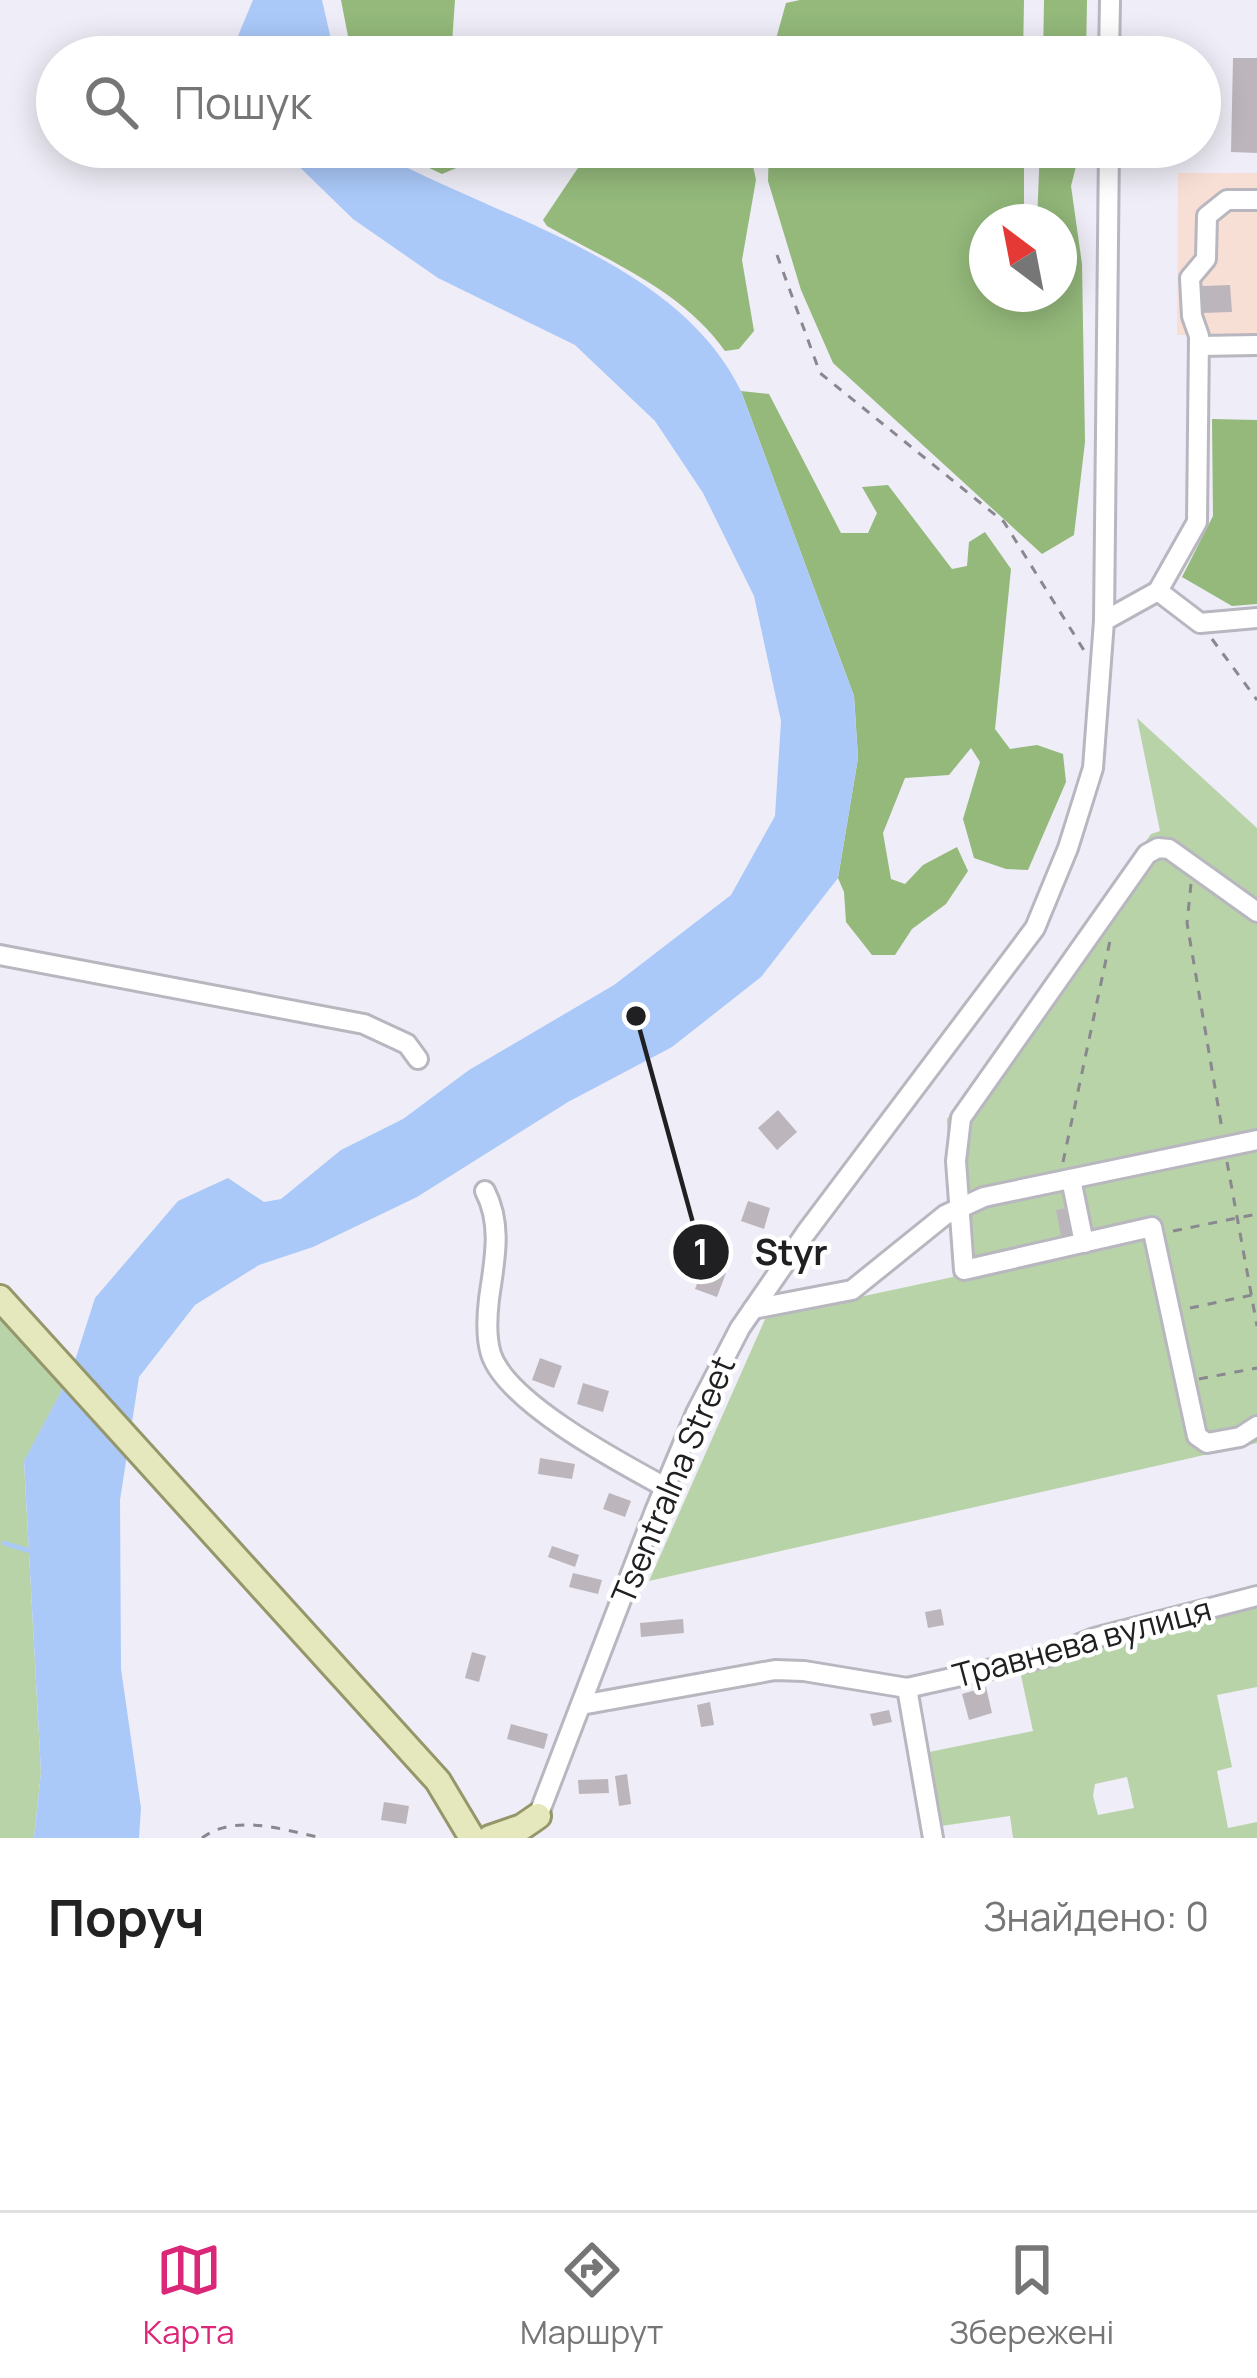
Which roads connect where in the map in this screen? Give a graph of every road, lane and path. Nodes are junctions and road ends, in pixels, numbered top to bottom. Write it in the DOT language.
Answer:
graph roads {
  1 [pos="1110,0"];
  2 [pos="1109,36"];
  3 [pos="1108,168"];
  4 [pos="1257,200"];
  5 [pos="777,255"];
  6 [pos="1257,345"];
  7 [pos="1199,346"];
  8 [pos="1158,591"];
  9 [pos="1257,618"];
  10 [pos="1105,621"];
  11 [pos="1200,622"];
  12 [pos="1100,673"];
  13 [pos="1257,700"];
  14 [pos="1193,866"];
  15 [pos="1116,899"];
  16 [pos="1257,912"];
  17 [pos="0,955"];
  18 [pos="418,1058"];
  19 [pos="1257,1140"];
  20 [pos="1225,1147"];
  21 [pos="1065,1180"];
  22 [pos="485,1191"];
  23 [pos="959,1211"];
  24 [pos="1257,1214"];
  25 [pos="1238,1218"];
  26 [pos="1154,1235"];
  27 [pos="1084,1243"];
  28 [pos="1254,1295"];
  29 [pos="0,1298"];
  30 [pos="753,1309"];
  31 [pos="1170,1312"];
  32 [pos="1257,1326"];
  33 [pos="1257,1368"];
  34 [pos="1186,1382"];
  35 [pos="1257,1426"];
  36 [pos="665,1487"];
  37 [pos="1257,1596"];
  38 [pos="907,1688"];
  39 [pos="580,1706"];
  40 [pos="533,1827"];
  41 [pos="202,1838"];
  42 [pos="322,1838"];
  43 [pos="472,1838"];
  44 [pos="490,1838"];
  45 [pos="933,1838"];
  1 -- 2 [label="street"];
  3 -- 10 [label="street, Tsentralna Street"];
  4 -- 7 [label="street"];
  5 -- 12 [label="path"];
  6 -- 7 [label="street"];
  7 -- 8 [label="street"];
  8 -- 10 [label="street"];
  8 -- 11 [label="street"];
  9 -- 11 [label="street"];
  10 -- 12 [label="street, Tsentralna Street"];
  11 -- 13 [label="path"];
  12 -- 30 [label="street, Tsentralna Street"];
  14 -- 15 [label="street"];
  14 -- 16 [label="street"];
  14 -- 20 [label="path"];
  15 -- 21 [label="path"];
  15 -- 23 [label="street"];
  17 -- 18 [label="street"];
  19 -- 20 [label="street"];
  20 -- 21 [label="street"];
  20 -- 25 [label="path"];
  21 -- 23 [label="street"];
  21 -- 27 [label="street"];
  22 -- 36 [label="street"];
  23 -- 27 [label="street"];
  23 -- 30 [label="street"];
  24 -- 25 [label="path"];
  25 -- 26 [label="path"];
  25 -- 28 [label="path"];
  26 -- 27 [label="street"];
  26 -- 31 [label="street"];
  28 -- 31 [label="path"];
  28 -- 32 [label="path"];
  29 -- 43 [label="main road"];
  30 -- 36 [label="street, Tsentralna Street"];
  31 -- 34 [label="street"];
  33 -- 34 [label="path"];
  34 -- 35 [label="street"];
  36 -- 39 [label="street, Tsentralna Street"];
  37 -- 38 [label="street, Травнева вулиця"];
  38 -- 39 [label="street, Травнева вулиця"];
  38 -- 45 [label="street, Травнева вулиця"];
  39 -- 40 [label="street, Tsentralna Street"];
  40 -- 44 [label="main road"];
  41 -- 42 [label="path"];
}
